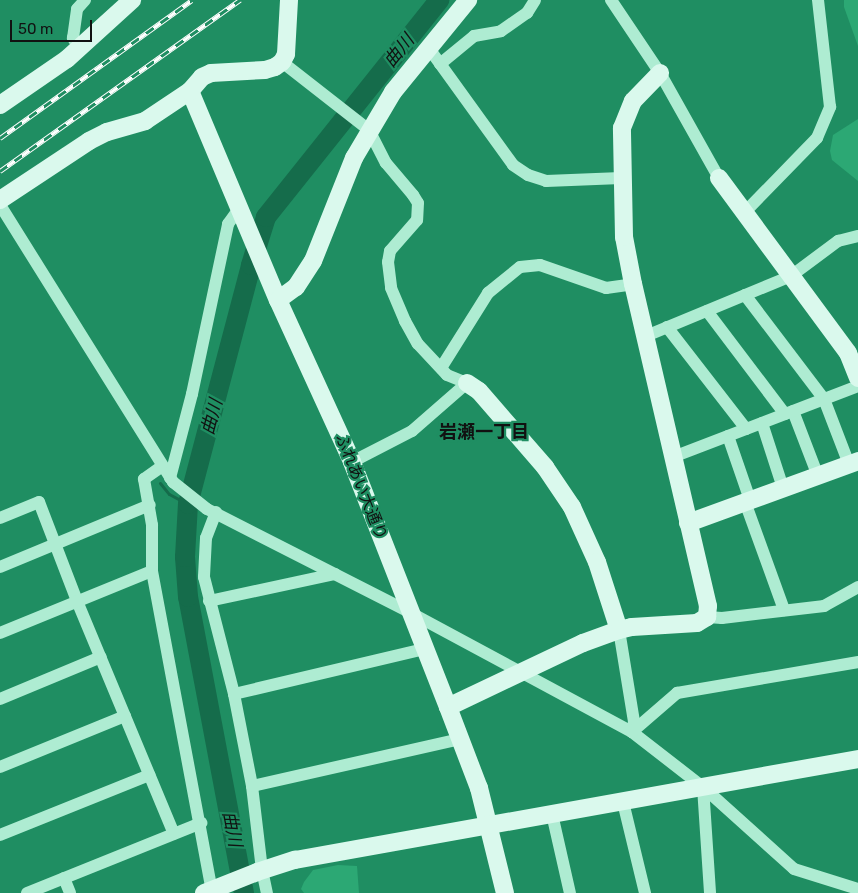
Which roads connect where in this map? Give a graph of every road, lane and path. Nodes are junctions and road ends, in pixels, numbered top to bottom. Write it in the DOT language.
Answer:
graph roads {
  1 [pos="85,0"];
  2 [pos="132,0"];
  3 [pos="289,0"];
  4 [pos="468,0"];
  5 [pos="536,0"];
  6 [pos="611,0"];
  7 [pos="818,0"];
  8 [pos="428,47"];
  9 [pos="80,48"];
  10 [pos="282,62"];
  11 [pos="440,64"];
  12 [pos="660,73"];
  13 [pos="190,91"];
  14 [pos="0,105"];
  15 [pos="363,125"];
  16 [pos="621,178"];
  17 [pos="719,178"];
  18 [pos="0,200"];
  19 [pos="0,205"];
  20 [pos="240,209"];
  21 [pos="744,214"];
  22 [pos="858,236"];
  23 [pos="791,276"];
  24 [pos="633,284"];
  25 [pos="744,295"];
  26 [pos="278,300"];
  27 [pos="707,311"];
  28 [pos="667,327"];
  29 [pos="646,336"];
  30 [pos="441,368"];
  31 [pos="858,378"];
  32 [pos="467,383"];
  33 [pos="858,386"];
  34 [pos="824,399"];
  35 [pos="789,413"];
  36 [pos="762,423"];
  37 [pos="746,429"];
  38 [pos="728,436"];
  39 [pos="673,456"];
  40 [pos="352,462"];
  41 [pos="853,463"];
  42 [pos="161,467"];
  43 [pos="818,476"];
  44 [pos="171,480"];
  45 [pos="784,488"];
  46 [pos="748,501"];
  47 [pos="150,505"];
  48 [pos="211,510"];
  49 [pos="0,518"];
  50 [pos="688,523"];
  51 [pos="55,544"];
  52 [pos="0,566"];
  53 [pos="152,571"];
  54 [pos="335,574"];
  55 [pos="858,587"];
  56 [pos="209,600"];
  57 [pos="77,602"];
  58 [pos="784,610"];
  59 [pos="411,613"];
  60 [pos="707,617"];
  61 [pos="619,630"];
  62 [pos="0,633"];
  63 [pos="425,649"];
  64 [pos="101,657"];
  65 [pos="858,662"];
  66 [pos="521,672"];
  67 [pos="234,694"];
  68 [pos="0,699"];
  69 [pos="448,707"];
  70 [pos="125,716"];
  71 [pos="632,732"];
  72 [pos="460,739"];
  73 [pos="858,759"];
  74 [pos="0,767"];
  75 [pos="149,774"];
  76 [pos="252,786"];
  77 [pos="703,787"];
  78 [pos="623,802"];
  79 [pos="552,814"];
  80 [pos="201,823"];
  81 [pos="489,825"];
  82 [pos="174,834"];
  83 [pos="0,835"];
  84 [pos="259,871"];
  85 [pos="64,878"];
  86 [pos="858,889"];
  87 [pos="212,891"];
  88 [pos="27,893"];
  89 [pos="70,893"];
  90 [pos="267,893"];
  91 [pos="505,893"];
  92 [pos="570,893"];
  93 [pos="645,893"];
  94 [pos="710,893"];
  1 -- 9 [label="street"];
  2 -- 9 [label="street"];
  3 -- 10 [label="street"];
  4 -- 8 [label="street"];
  5 -- 11 [label="street"];
  6 -- 12 [label="street"];
  7 -- 21 [label="street"];
  8 -- 11 [label="street"];
  8 -- 15 [label="street"];
  9 -- 14 [label="street"];
  10 -- 13 [label="street"];
  10 -- 15 [label="street"];
  11 -- 16 [label="street"];
  12 -- 16 [label="street"];
  12 -- 17 [label="street"];
  13 -- 18 [label="street"];
  13 -- 20 [label="street, ふれあい大通り"];
  15 -- 26 [label="street"];
  15 -- 30 [label="street"];
  16 -- 24 [label="street"];
  17 -- 21 [label="street"];
  19 -- 42 [label="street"];
  20 -- 26 [label="street, ふれあい大通り"];
  20 -- 44 [label="street"];
  21 -- 23 [label="street"];
  22 -- 23 [label="street"];
  23 -- 25 [label="street"];
  23 -- 31 [label="street"];
  24 -- 29 [label="street"];
  24 -- 30 [label="street"];
  25 -- 27 [label="street"];
  25 -- 34 [label="street"];
  26 -- 40 [label="street, ふれあい大通り"];
  27 -- 28 [label="street"];
  27 -- 35 [label="street"];
  28 -- 29 [label="street"];
  28 -- 37 [label="street"];
  29 -- 39 [label="street"];
  30 -- 32 [label="street"];
  32 -- 40 [label="street"];
  32 -- 61 [label="street"];
  33 -- 34 [label="street"];
  34 -- 35 [label="street"];
  34 -- 41 [label="street"];
  35 -- 36 [label="street"];
  35 -- 43 [label="street"];
  36 -- 37 [label="street"];
  36 -- 45 [label="street"];
  37 -- 38 [label="street"];
  38 -- 39 [label="street"];
  38 -- 46 [label="street"];
  39 -- 50 [label="street"];
  40 -- 59 [label="street, ふれあい大通り"];
  41 -- 43 [label="street"];
  42 -- 44 [label="street"];
  42 -- 47 [label="street"];
  43 -- 45 [label="street"];
  44 -- 48 [label="street"];
  45 -- 46 [label="street"];
  46 -- 50 [label="street"];
  46 -- 58 [label="street"];
  47 -- 51 [label="street"];
  47 -- 53 [label="street"];
  48 -- 54 [label="street"];
  48 -- 56 [label="street"];
  49 -- 51 [label="street"];
  50 -- 60 [label="street"];
  51 -- 52 [label="street"];
  51 -- 57 [label="street"];
  53 -- 57 [label="street"];
  53 -- 80 [label="street"];
  54 -- 56 [label="street"];
  54 -- 59 [label="street"];
  55 -- 58 [label="street"];
  56 -- 67 [label="street"];
  57 -- 62 [label="street"];
  57 -- 64 [label="street"];
  58 -- 60 [label="street"];
  59 -- 63 [label="street, ふれあい大通り"];
  59 -- 66 [label="street"];
  60 -- 61 [label="street"];
  61 -- 66 [label="street"];
  61 -- 71 [label="street"];
  63 -- 67 [label="street"];
  63 -- 69 [label="street, ふれあい大通り"];
  64 -- 68 [label="street"];
  64 -- 70 [label="street"];
  65 -- 71 [label="street"];
  66 -- 69 [label="street"];
  66 -- 71 [label="street"];
  67 -- 76 [label="street"];
  69 -- 72 [label="street, ふれあい大通り"];
  70 -- 74 [label="street"];
  70 -- 75 [label="street"];
  71 -- 77 [label="street"];
  72 -- 76 [label="street"];
  72 -- 81 [label="street, ふれあい大通り"];
  73 -- 77 [label="street"];
  75 -- 82 [label="street"];
  75 -- 83 [label="street"];
  76 -- 84 [label="street"];
  77 -- 78 [label="street"];
  77 -- 86 [label="street"];
  77 -- 94 [label="street"];
  78 -- 79 [label="street"];
  78 -- 93 [label="street"];
  79 -- 81 [label="street"];
  79 -- 92 [label="street"];
  80 -- 82 [label="street"];
  80 -- 87 [label="street"];
  81 -- 84 [label="street"];
  81 -- 91 [label="street, ふれあい大通り"];
  82 -- 85 [label="street"];
  84 -- 87 [label="street"];
  84 -- 90 [label="street"];
  85 -- 88 [label="street"];
  85 -- 89 [label="street"];
}
